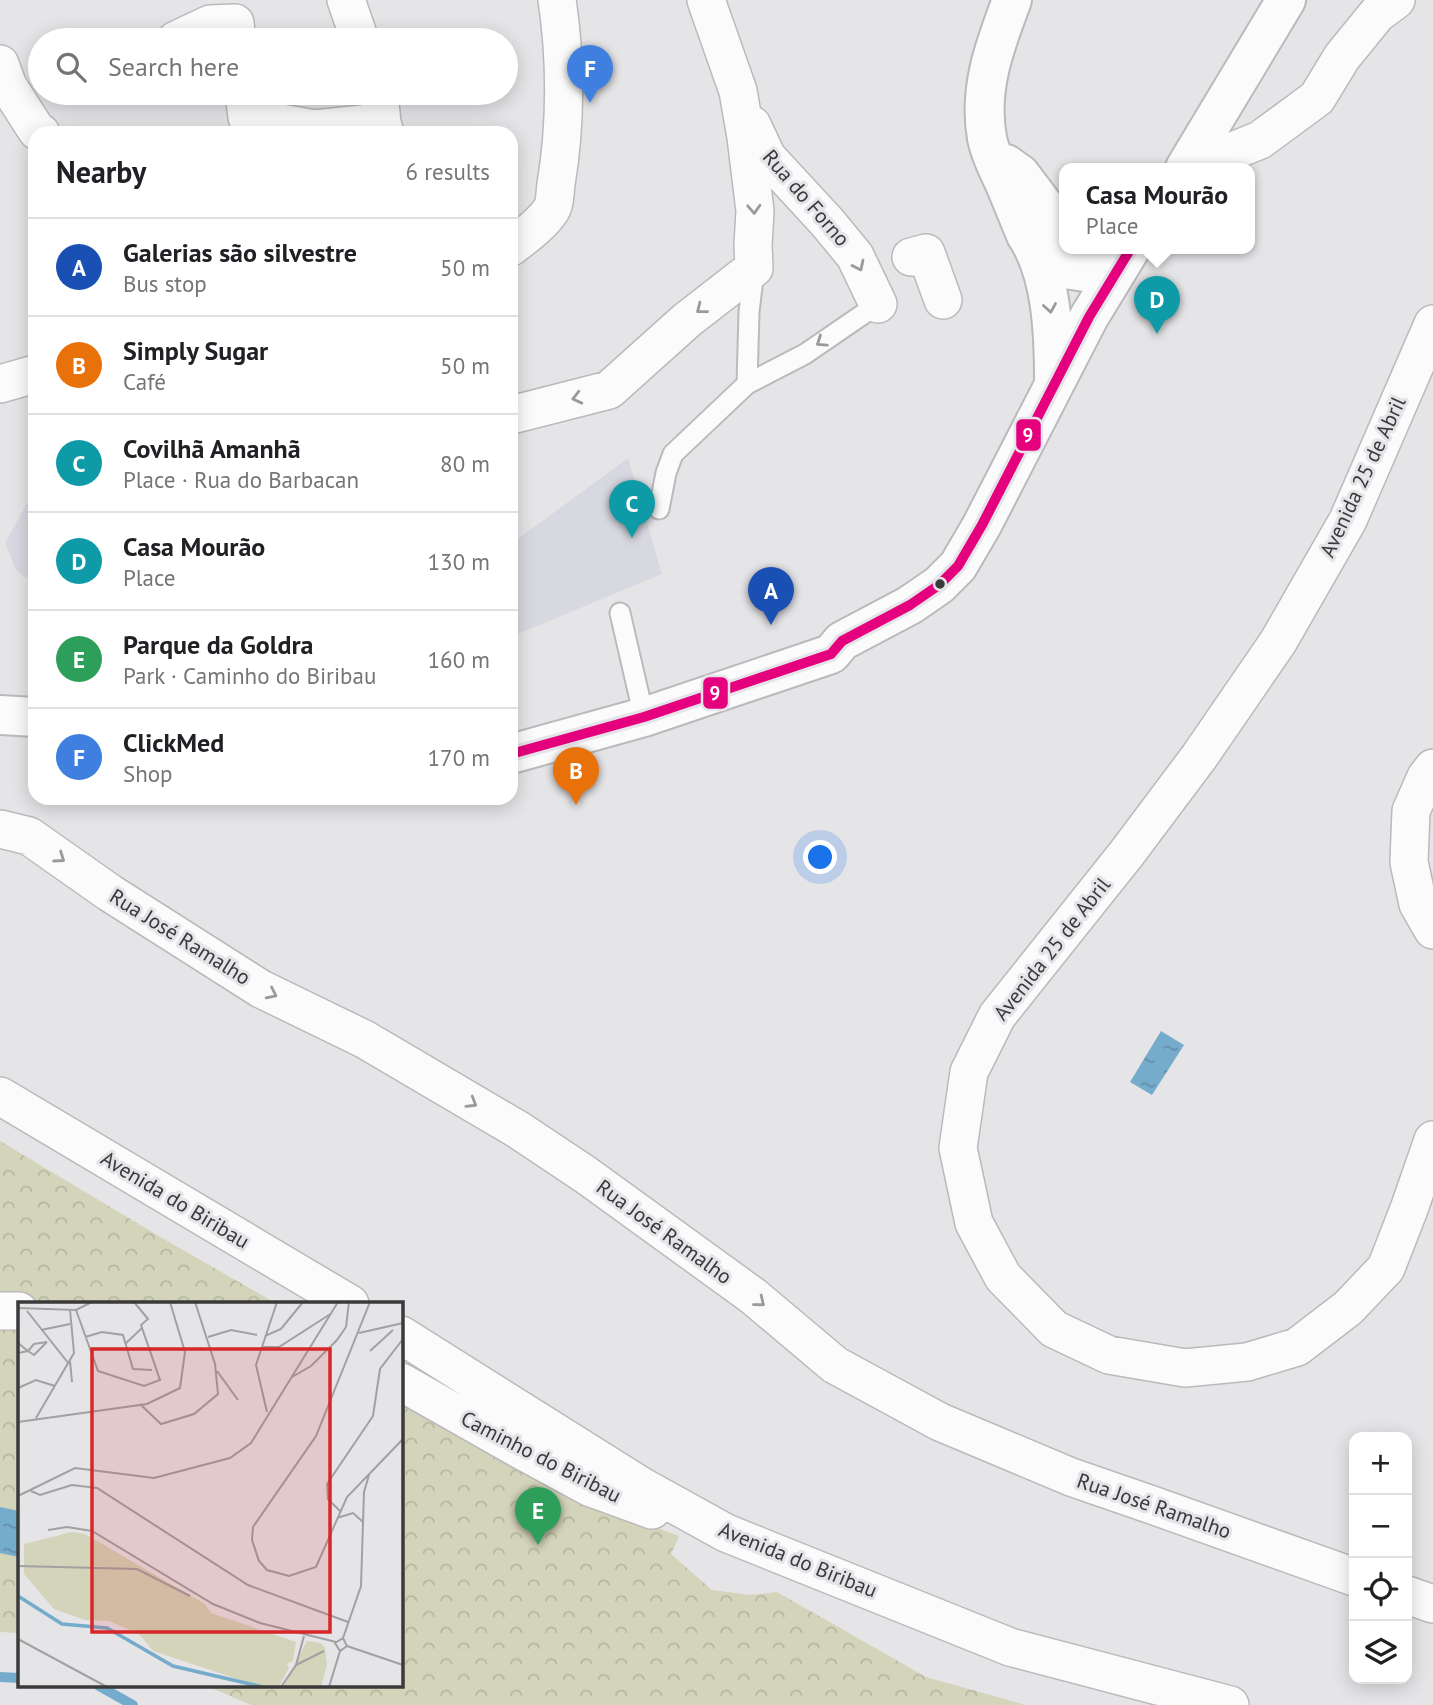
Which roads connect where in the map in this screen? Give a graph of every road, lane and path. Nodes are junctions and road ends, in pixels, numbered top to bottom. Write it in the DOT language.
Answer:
graph roads {
  1 [pos="346,0"];
  2 [pos="557,0"];
  3 [pos="706,0"];
  4 [pos="1012,0"];
  5 [pos="1286,0"];
  6 [pos="1396,0"];
  7 [pos="356,28"];
  8 [pos="0,64"];
  9 [pos="738,91"];
  10 [pos="246,105"];
  11 [pos="375,117"];
  12 [pos="34,126"];
  13 [pos="294,126"];
  14 [pos="333,126"];
  15 [pos="1188,163"];
  16 [pos="1203,163"];
  17 [pos="1059,233"];
  18 [pos="518,242"];
  19 [pos="1070,254"];
  20 [pos="1118,254"];
  21 [pos="911,257"];
  22 [pos="754,268"];
  23 [pos="943,300"];
  24 [pos="878,304"];
  25 [pos="1433,324"];
  26 [pos="28,376"];
  27 [pos="1054,383"];
  28 [pos="0,384"];
  29 [pos="747,384"];
  30 [pos="518,413"];
  31 [pos="659,509"];
  32 [pos="620,613"];
  33 [pos="0,715"];
  34 [pos="28,717"];
  35 [pos="644,717"];
  36 [pos="518,752"];
  37 [pos="1433,768"];
  38 [pos="0,829"];
  39 [pos="1433,930"];
  40 [pos="0,1096"];
  41 [pos="1433,1140"];
  42 [pos="347,1302"];
  43 [pos="0,1311"];
  44 [pos="18,1311"];
  45 [pos="402,1336"];
  46 [pos="402,1383"];
  47 [pos="726,1533"];
  48 [pos="1349,1575"];
  49 [pos="1412,1597"];
  50 [pos="1433,1604"];
  51 [pos="1230,1705"];
  1 -- 7 [label="street"];
  2 -- 18 [label="street"];
  3 -- 9 [label="street"];
  4 -- 17 [label="main road"];
  5 -- 15 [label="main road"];
  6 -- 16 [label="street"];
  8 -- 12 [label="street"];
  9 -- 22 [label="street, one-way"];
  9 -- 24 [label="street, Rua do Forno, one-way"];
  10 -- 13 [label="street"];
  11 -- 14 [label="street"];
  19 -- 20 [label="main road"];
  19 -- 27 [label="main road"];
  19 -- 27 [label="main road, one-way"];
  21 -- 23 [label="street"];
  22 -- 29 [label="lane"];
  22 -- 30 [label="street, one-way"];
  24 -- 29 [label="lane, one-way"];
  25 -- 41 [label="street, Avenida 25 de Abril"];
  26 -- 28 [label="street"];
  27 -- 35 [label="main road"];
  29 -- 31 [label="lane"];
  32 -- 35 [label="lane"];
  33 -- 34 [label="main road"];
  35 -- 36 [label="main road"];
  37 -- 39 [label="street"];
  38 -- 48 [label="street, Rua José Ramalho, one-way"];
  40 -- 42 [label="street, Avenida do Biribau"];
  43 -- 44 [label="street"];
  45 -- 47 [label="street, Avenida do Biribau"];
  46 -- 47 [label="street, Caminho do Biribau"];
  47 -- 51 [label="street, Avenida do Biribau"];
  49 -- 50 [label="street"];
}
